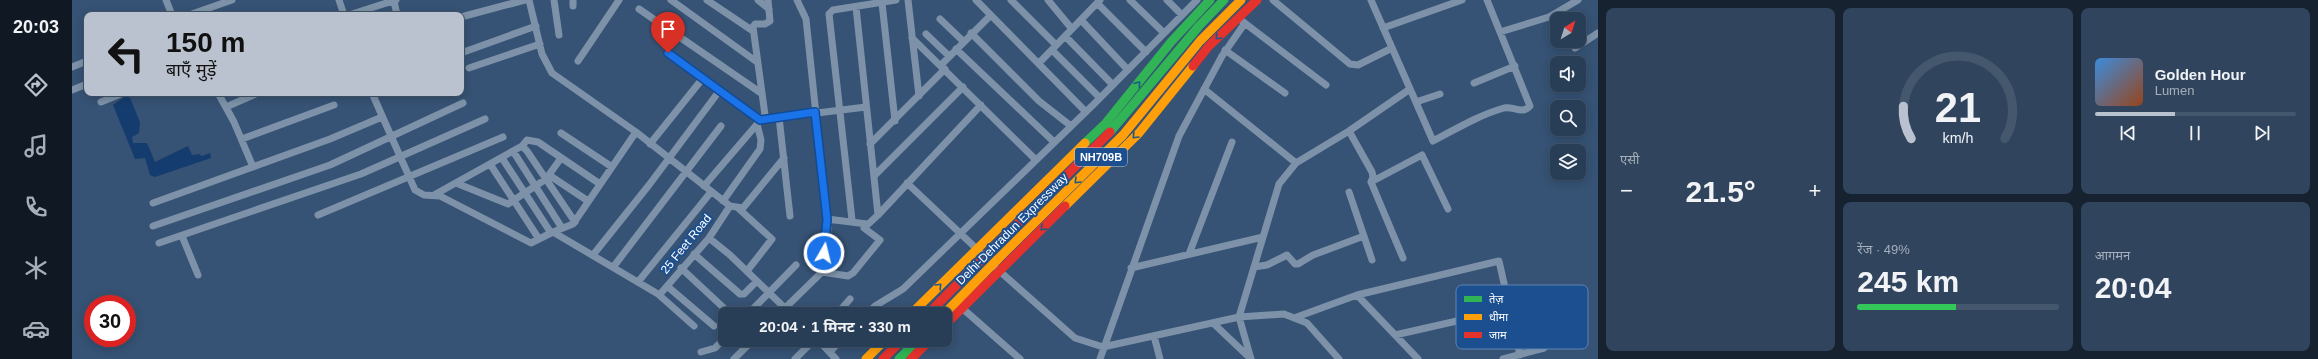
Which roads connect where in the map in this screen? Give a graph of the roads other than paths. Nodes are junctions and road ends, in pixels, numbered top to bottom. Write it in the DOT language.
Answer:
graph roads {
  1 [pos="166,0"];
  2 [pos="232,0"];
  3 [pos="339,0"];
  4 [pos="395,0"];
  5 [pos="525,0"];
  6 [pos="529,0"];
  7 [pos="554,0"];
  8 [pos="619,0"];
  9 [pos="671,0"];
  10 [pos="707,0"];
  11 [pos="758,0"];
  12 [pos="768,0"];
  13 [pos="797,0"];
  14 [pos="896,0"];
  15 [pos="908,0"];
  16 [pos="976,0"];
  17 [pos="1011,0"];
  18 [pos="1048,0"];
  19 [pos="1130,0"];
  20 [pos="1167,0"];
  21 [pos="1185,0"];
  22 [pos="1197,0"];
  23 [pos="1210,0"];
  24 [pos="1224,0"];
  25 [pos="1241,0"];
  26 [pos="1257,0"];
  27 [pos="1273,0"];
  28 [pos="1371,0"];
  29 [pos="1462,0"];
  30 [pos="1487,0"];
  31 [pos="1578,0"];
  32 [pos="1098,2"];
  33 [pos="882,3"];
  34 [pos="1191,6"];
  35 [pos="856,7"];
  36 [pos="639,9"];
  37 [pos="769,9"];
  38 [pos="171,12"];
  39 [pos="198,12"];
  40 [pos="343,12"];
  41 [pos="358,12"];
  42 [pos="397,12"];
  43 [pos="1182,15"];
  44 [pos="464,16"];
  45 [pos="990,16"];
  46 [pos="1237,17"];
  47 [pos="940,19"];
  48 [pos="1081,20"];
  49 [pos="1245,23"];
  50 [pos="536,26"];
  51 [pos="1072,28"];
  52 [pos="1383,28"];
  53 [pos="753,31"];
  54 [pos="1163,32"];
  55 [pos="1500,32"];
  56 [pos="971,33"];
  57 [pos="1598,33"];
  58 [pos="926,34"];
  59 [pos="559,35"];
  60 [pos="1065,36"];
  61 [pos="912,38"];
  62 [pos="963,41"];
  63 [pos="1586,41"];
  64 [pos="540,44"];
  65 [pos="1054,47"];
  66 [pos="1392,48"];
  67 [pos="956,49"];
  68 [pos="1225,50"];
  69 [pos="464,52"];
  70 [pos="1146,52"];
  71 [pos="668,53"];
  72 [pos="949,56"];
  73 [pos="578,61"];
  74 [pos="84,62"];
  75 [pos="757,62"];
  76 [pos="1039,63"];
  77 [pos="1514,66"];
  78 [pos="72,67"];
  79 [pos="943,67"];
  80 [pos="469,68"];
  81 [pos="1128,70"];
  82 [pos="703,78"];
  83 [pos="1474,83"];
  84 [pos="84,85"];
  85 [pos="1113,85"];
  86 [pos="1326,85"];
  87 [pos="963,87"];
  88 [pos="1204,89"];
  89 [pos="1410,89"];
  90 [pos="72,90"];
  91 [pos="720,90"];
  92 [pos="761,93"];
  93 [pos="1285,93"];
  94 [pos="1440,94"];
  95 [pos="116,96"];
  96 [pos="220,96"];
  97 [pos="251,96"];
  98 [pos="373,96"];
  99 [pos="919,96"];
  100 [pos="1100,98"];
  101 [pos="101,102"];
  102 [pos="1416,102"];
  103 [pos="463,103"];
  104 [pos="334,105"];
  105 [pos="981,105"];
  106 [pos="226,107"];
  107 [pos="866,107"];
  108 [pos="840,110"];
  109 [pos="815,112"];
  110 [pos="1086,112"];
  111 [pos="382,117"];
  112 [pos="779,117"];
  113 [pos="484,119"];
  114 [pos="895,121"];
  115 [pos="759,122"];
  116 [pos="721,126"];
  117 [pos="1071,126"];
  118 [pos="1350,131"];
  119 [pos="636,132"];
  120 [pos="561,133"];
  121 [pos="503,137"];
  122 [pos="391,138"];
  123 [pos="242,139"];
  124 [pos="1054,142"];
  125 [pos="1232,142"];
  126 [pos="650,144"];
  127 [pos="870,144"];
  128 [pos="522,146"];
  129 [pos="513,151"];
  130 [pos="399,157"];
  131 [pos="502,158"];
  132 [pos="562,158"];
  133 [pos="667,158"];
  134 [pos="784,158"];
  135 [pos="1036,160"];
  136 [pos="1296,163"];
  137 [pos="490,164"];
  138 [pos="253,167"];
  139 [pos="612,167"];
  140 [pos="686,171"];
  141 [pos="408,176"];
  142 [pos="874,176"];
  143 [pos="548,177"];
  144 [pos="907,182"];
  145 [pos="1371,182"];
  146 [pos="456,183"];
  147 [pos="600,184"];
  148 [pos="535,186"];
  149 [pos="704,186"];
  150 [pos="711,192"];
  151 [pos="1348,192"];
  152 [pos="524,193"];
  153 [pos="434,195"];
  154 [pos="514,200"];
  155 [pos="588,201"];
  156 [pos="722,201"];
  157 [pos="153,203"];
  158 [pos="730,206"];
  159 [pos="738,208"];
  160 [pos="1448,209"];
  161 [pos="318,215"];
  162 [pos="790,216"];
  163 [pos="878,216"];
  164 [pos="827,219"];
  165 [pos="852,220"];
  166 [pos="575,222"];
  167 [pos="868,224"];
  168 [pos="153,226"];
  169 [pos="562,228"];
  170 [pos="552,233"];
  171 [pos="961,234"];
  172 [pos="182,236"];
  173 [pos="1364,236"];
  174 [pos="1263,237"];
  175 [pos="708,238"];
  176 [pos="539,239"];
  177 [pos="159,243"];
  178 [pos="976,249"];
  179 [pos="694,254"];
  180 [pos="1189,254"];
  181 [pos="593,255"];
  182 [pos="1403,258"];
  183 [pos="1372,260"];
  184 [pos="796,265"];
  185 [pos="614,266"];
  186 [pos="1254,267"];
  187 [pos="681,268"];
  188 [pos="1131,268"];
  189 [pos="747,271"];
  190 [pos="999,271"];
  191 [pos="822,272"];
  192 [pos="198,275"];
  193 [pos="757,281"];
  194 [pos="638,282"];
  195 [pos="1504,285"];
  196 [pos="667,286"];
  197 [pos="769,293"];
  198 [pos="658,294"];
  199 [pos="1357,295"];
  200 [pos="850,299"];
  201 [pos="723,307"];
  202 [pos="755,307"];
  203 [pos="784,307"];
  204 [pos="786,307"];
  205 [pos="843,307"];
  206 [pos="873,307"];
  207 [pos="918,307"];
  208 [pos="935,307"];
  209 [pos="951,307"];
  210 [pos="962,308"];
  211 [pos="1239,317"];
  212 [pos="952,318"];
  213 [pos="1294,318"];
  214 [pos="1456,321"];
  215 [pos="1213,323"];
  216 [pos="694,326"];
  217 [pos="714,326"];
  218 [pos="1395,335"];
  219 [pos="1154,336"];
  220 [pos="718,345"];
  221 [pos="746,347"];
  222 [pos="807,347"];
  223 [pos="825,347"];
  224 [pos="835,347"];
  225 [pos="878,347"];
  226 [pos="895,347"];
  227 [pos="911,347"];
  228 [pos="923,347"];
  229 [pos="1103,347"];
  230 [pos="1542,349"];
  231 [pos="701,352"];
  232 [pos="830,352"];
  233 [pos="1524,356"];
  234 [pos="734,359"];
  235 [pos="795,359"];
  236 [pos="836,359"];
  237 [pos="866,359"];
  238 [pos="883,359"];
  239 [pos="899,359"];
  240 [pos="911,359"];
  241 [pos="1020,359"];
  242 [pos="1100,359"];
  243 [pos="1160,359"];
  244 [pos="1251,359"];
  245 [pos="1339,359"];
  246 [pos="1418,359"];
  247 [pos="1503,359"];
  1 -- 38 [label="street"];
  2 -- 39 [label="street"];
  3 -- 40 [label="street"];
  4 -- 41 [label="street"];
  4 -- 42 [label="street"];
  5 -- 44 [label="street"];
  6 -- 50 [label="street"];
  7 -- 59 [label="street"];
  8 -- 73 [label="street"];
  9 -- 75 [label="street"];
  10 -- 53 [label="street"];
  11 -- 37 [label="street"];
  12 -- 37 [label="street"];
  13 -- 109 [label="street"];
  14 -- 33 [label="street"];
  15 -- 61 [label="street"];
  16 -- 45 [label="street"];
  17 -- 65 [label="street"];
  18 -- 51 [label="street"];
  19 -- 54 [label="street"];
  20 -- 43 [label="street"];
  21 -- 34 [label="street"];
  22 -- 34 [label="street"];
  178 -- 23 [label="main road, one-way"];
  24 -- 208 [label="main road, Delhi-Dehradun Expressway / NH709B, bridge"];
  25 -- 209 [label="main road, Delhi-Dehradun Expressway / NH709B, one-way, bridge"];
  26 -- 46 [label="main road"];
  27 -- 66 [label="street"];
  28 -- 52 [label="street"];
  29 -- 52 [label="street"];
  30 -- 55 [label="street"];
  31 -- 55 [label="street"];
  32 -- 48 [label="street"];
  32 -- 70 [label="street"];
  33 -- 35 [label="street"];
  33 -- 114 [label="street"];
  34 -- 43 [label="street"];
  35 -- 107 [label="street"];
  35 -- 108 [label="street"];
  36 -- 92 [label="street"];
  37 -- 53 [label="street"];
  43 -- 54 [label="street"];
  45 -- 56 [label="street"];
  45 -- 76 [label="street"];
  46 -- 49 [label="street"];
  46 -- 190 [label="main road, one-way"];
  47 -- 62 [label="street"];
  48 -- 51 [label="street"];
  48 -- 81 [label="street"];
  49 -- 68 [label="street"];
  49 -- 86 [label="street"];
  50 -- 64 [label="street"];
  50 -- 69 [label="street"];
  51 -- 60 [label="street"];
  52 -- 66 [label="street"];
  53 -- 75 [label="street"];
  54 -- 70 [label="street"];
  55 -- 77 [label="street"];
  56 -- 62 [label="street"];
  56 -- 117 [label="street"];
  57 -- 63 [label="street"];
  58 -- 72 [label="street"];
  60 -- 65 [label="street"];
  60 -- 85 [label="street"];
  61 -- 79 [label="street"];
  61 -- 99 [label="street"];
  62 -- 67 [label="street"];
  64 -- 80 [label="street"];
  64 -- 119 [label="street"];
  65 -- 76 [label="street"];
  65 -- 100 [label="street"];
  66 -- 89 [label="street"];
  67 -- 72 [label="street"];
  67 -- 124 [label="street"];
  68 -- 88 [label="street"];
  68 -- 93 [label="street"];
  70 -- 81 [label="street"];
  71 -- 82 [label="street"];
  72 -- 79 [label="street"];
  74 -- 78 [label="street"];
  75 -- 92 [label="street"];
  76 -- 110 [label="street"];
  77 -- 83 [label="street"];
  77 -- 102 [label="street"];
  79 -- 87 [label="street"];
  79 -- 99 [label="street"];
  81 -- 85 [label="street"];
  82 -- 91 [label="street"];
  82 -- 126 [label="street"];
  84 -- 90 [label="street"];
  85 -- 100 [label="street"];
  87 -- 105 [label="street"];
  87 -- 142 [label="street"];
  88 -- 136 [label="street"];
  88 -- 188 [label="street"];
  89 -- 102 [label="street"];
  89 -- 118 [label="street"];
  91 -- 115 [label="street"];
  91 -- 133 [label="street"];
  92 -- 115 [label="street"];
  94 -- 102 [label="street"];
  95 -- 101 [label="street"];
  96 -- 106 [label="street"];
  97 -- 106 [label="street"];
  98 -- 111 [label="street"];
  99 -- 114 [label="street"];
  100 -- 110 [label="street"];
  103 -- 122 [label="street"];
  104 -- 123 [label="street"];
  105 -- 135 [label="street"];
  105 -- 144 [label="street"];
  106 -- 123 [label="street"];
  107 -- 108 [label="street"];
  107 -- 127 [label="street"];
  108 -- 109 [label="street"];
  108 -- 165 [label="street"];
  109 -- 112 [label="street"];
  109 -- 164 [label="street"];
  110 -- 117 [label="street"];
  111 -- 122 [label="street"];
  111 -- 138 [label="street"];
  112 -- 115 [label="street"];
  112 -- 134 [label="street"];
  113 -- 130 [label="street"];
  114 -- 127 [label="street"];
  115 -- 149 [label="street"];
  115 -- 156 [label="street"];
  116 -- 140 [label="street"];
  117 -- 124 [label="street"];
  118 -- 136 [label="street"];
  118 -- 145 [label="street"];
  119 -- 126 [label="street"];
  119 -- 139 [label="street"];
  120 -- 139 [label="street"];
  121 -- 141 [label="street"];
  122 -- 130 [label="street"];
  122 -- 168 [label="street"];
  123 -- 138 [label="street"];
  124 -- 135 [label="street"];
  125 -- 180 [label="street"];
  126 -- 133 [label="street"];
  127 -- 142 [label="street"];
  128 -- 129 [label="street"];
  128 -- 132 [label="street"];
  128 -- 143 [label="street"];
  129 -- 131 [label="street"];
  129 -- 148 [label="street"];
  130 -- 141 [label="street"];
  130 -- 172 [label="street"];
  131 -- 137 [label="street"];
  131 -- 152 [label="street"];
  132 -- 143 [label="street"];
  132 -- 147 [label="street"];
  133 -- 140 [label="street"];
  133 -- 181 [label="street"];
  134 -- 159 [label="street"];
  134 -- 162 [label="street"];
  135 -- 171 [label="street"];
  136 -- 174 [label="street"];
  137 -- 146 [label="street"];
  137 -- 154 [label="street"];
  138 -- 157 [label="street"];
  139 -- 147 [label="street"];
  140 -- 149 [label="street"];
  140 -- 185 [label="street"];
  141 -- 153 [label="street"];
  141 -- 161 [label="street"];
  142 -- 163 [label="street"];
  143 -- 148 [label="street"];
  143 -- 155 [label="street"];
  143 -- 166 [label="street"];
  144 -- 163 [label="street"];
  144 -- 171 [label="street"];
  145 -- 160 [label="street"];
  145 -- 182 [label="street"];
  146 -- 153 [label="street"];
  146 -- 154 [label="street"];
  147 -- 155 [label="street"];
  148 -- 152 [label="street"];
  148 -- 169 [label="street"];
  149 -- 150 [label="street"];
  150 -- 156 [label="street"];
  150 -- 194 [label="street"];
  151 -- 173 [label="street"];
  152 -- 154 [label="street"];
  152 -- 170 [label="street"];
  153 -- 176 [label="street"];
  154 -- 176 [label="street"];
  155 -- 166 [label="street"];
  156 -- 158 [label="street"];
  158 -- 159 [label="street"];
  158 -- 175 [label="street, 25 Feet Road"];
  159 -- 189 [label="street"];
  163 -- 167 [label="street"];
  164 -- 165 [label="street"];
  164 -- 191 [label="street"];
  165 -- 167 [label="street"];
  166 -- 169 [label="street"];
  167 -- 191 [label="street"];
  169 -- 170 [label="street"];
  170 -- 176 [label="street"];
  170 -- 181 [label="street"];
  171 -- 178 [label="street"];
  171 -- 206 [label="street"];
  172 -- 177 [label="street"];
  172 -- 192 [label="street"];
  173 -- 183 [label="street"];
  173 -- 186 [label="street"];
  174 -- 180 [label="street"];
  174 -- 186 [label="street"];
  175 -- 179 [label="street, 25 Feet Road"];
  175 -- 189 [label="street"];
  178 -- 190 [label="street"];
  207 -- 178 [label="main road, one-way"];
  179 -- 187 [label="street, 25 Feet Road"];
  179 -- 193 [label="street"];
  180 -- 188 [label="street"];
  181 -- 185 [label="street"];
  184 -- 197 [label="street"];
  185 -- 194 [label="street"];
  186 -- 211 [label="street"];
  187 -- 196 [label="street, 25 Feet Road"];
  187 -- 201 [label="street"];
  188 -- 229 [label="street"];
  189 -- 193 [label="street"];
  190 -- 210 [label="main road"];
  190 -- 229 [label="street"];
  191 -- 204 [label="street"];
  193 -- 197 [label="street"];
  194 -- 198 [label="street"];
  195 -- 199 [label="street"];
  196 -- 198 [label="street, 25 Feet Road"];
  196 -- 217 [label="street"];
  197 -- 202 [label="street"];
  197 -- 203 [label="street"];
  198 -- 216 [label="street"];
  199 -- 213 [label="street"];
  199 -- 218 [label="street"];
  200 -- 205 [label="street"];
  210 -- 212 [label="main road"];
  210 -- 241 [label="street"];
  211 -- 213 [label="street"];
  211 -- 215 [label="street"];
  211 -- 244 [label="street"];
  213 -- 245 [label="street"];
  214 -- 218 [label="street"];
  215 -- 219 [label="street"];
  215 -- 244 [label="street"];
  218 -- 246 [label="street"];
  219 -- 229 [label="street"];
  219 -- 243 [label="street"];
  220 -- 231 [label="street"];
  221 -- 234 [label="street"];
  222 -- 235 [label="street"];
  223 -- 232 [label="street"];
  224 -- 232 [label="street"];
  225 -- 237 [label="main road"];
  226 -- 238 [label="main road"];
  227 -- 239 [label="main road"];
  228 -- 240 [label="main road"];
  229 -- 242 [label="street"];
  230 -- 233 [label="street"];
  232 -- 236 [label="street"];
  233 -- 247 [label="street"];
}
